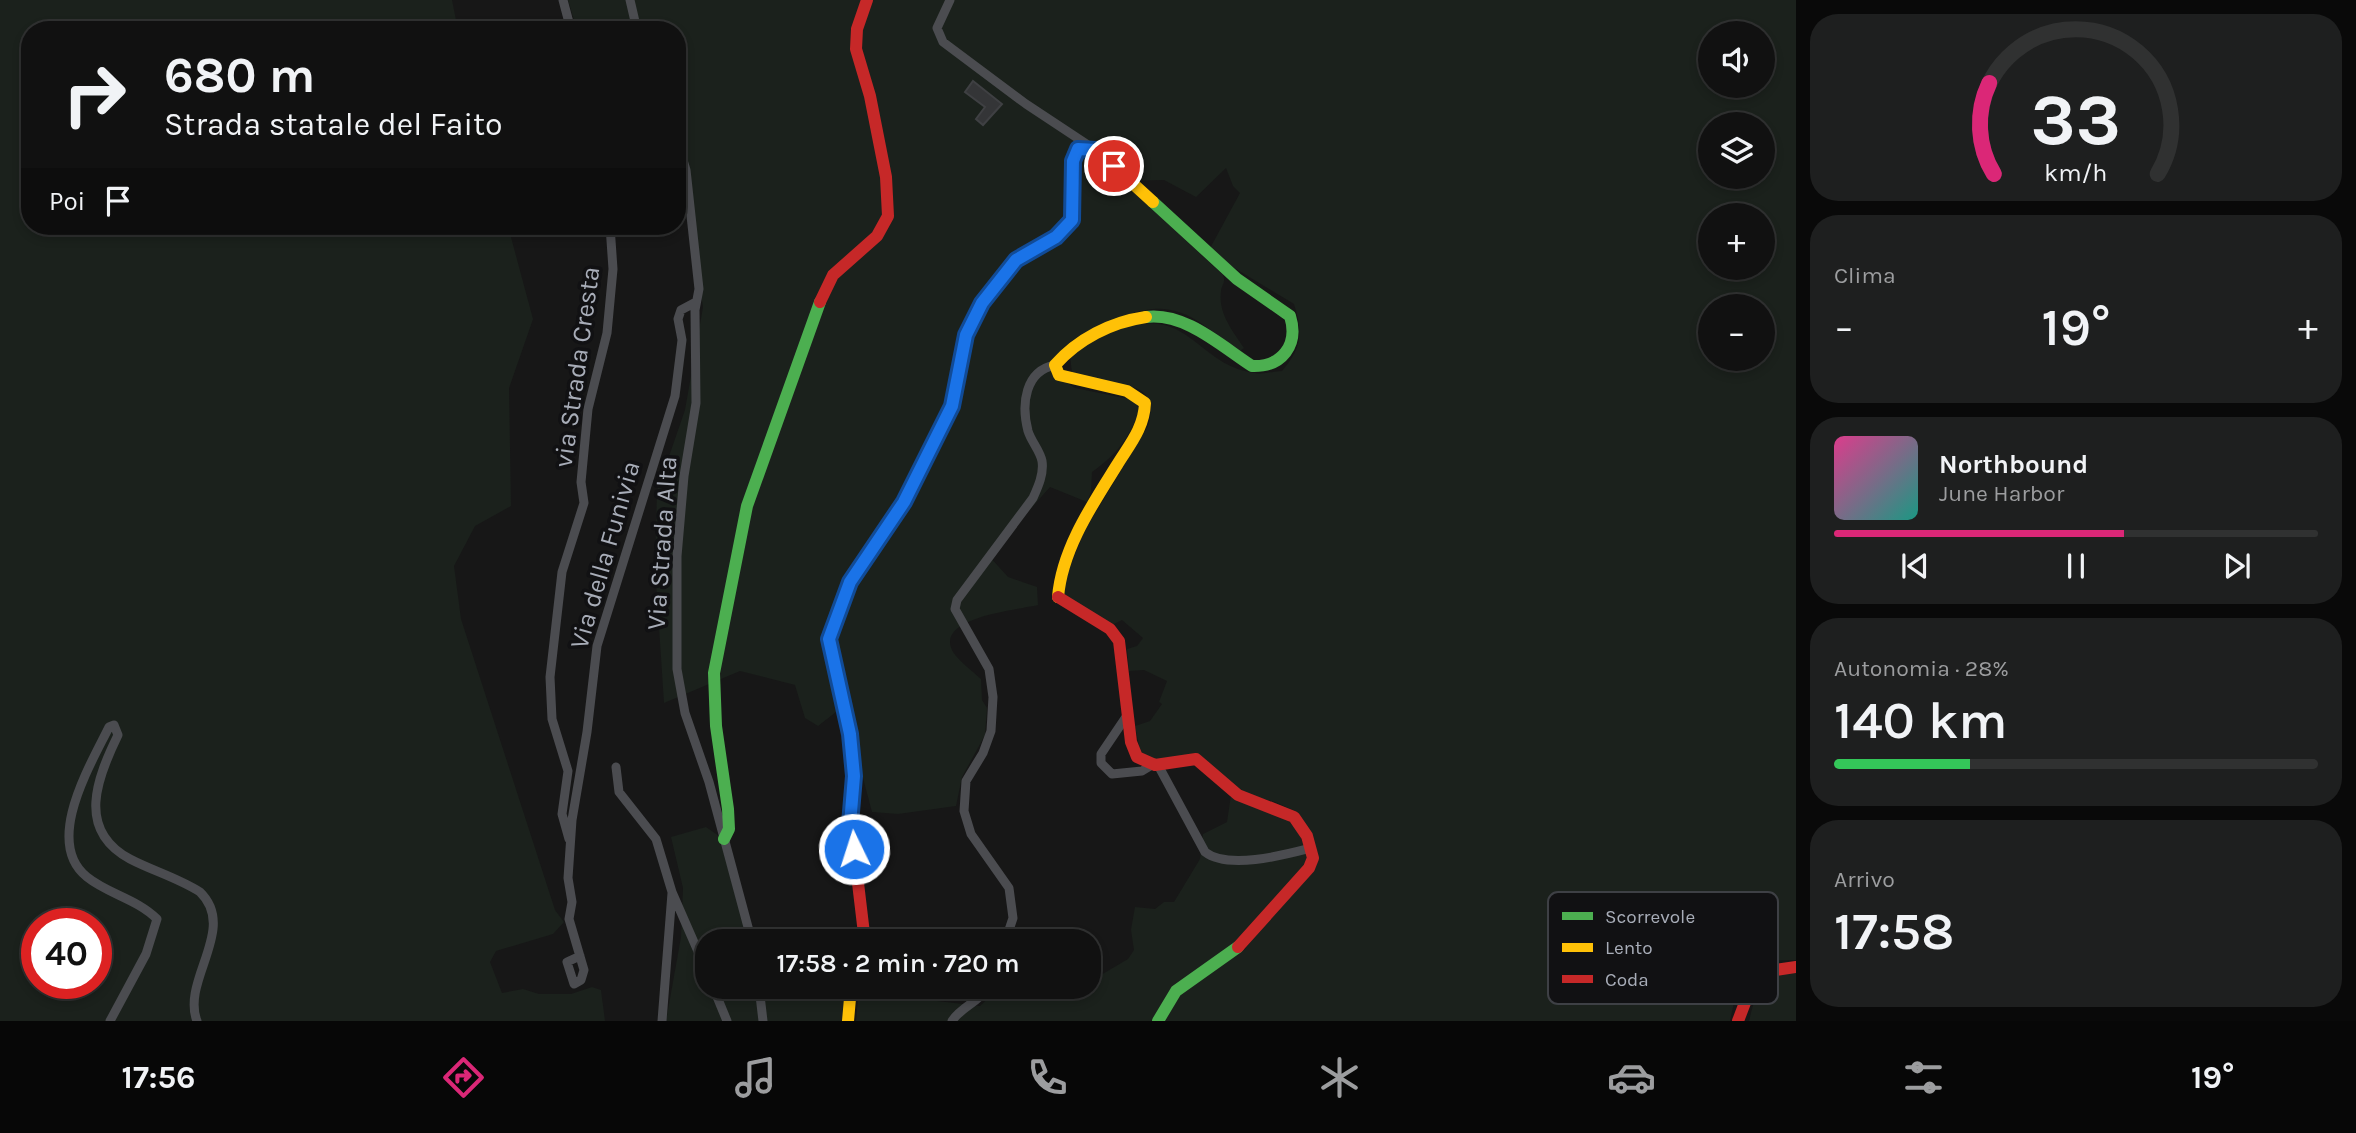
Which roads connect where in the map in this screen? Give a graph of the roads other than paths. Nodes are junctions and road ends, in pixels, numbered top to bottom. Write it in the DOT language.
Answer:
graph roads {
  1 [pos="564,0"];
  2 [pos="630,0"];
  3 [pos="867,0"];
  4 [pos="950,0"];
  5 [pos="569,21"];
  6 [pos="635,21"];
  7 [pos="1096,150"];
  8 [pos="686,170"];
  9 [pos="611,235"];
  10 [pos="696,302"];
  11 [pos="1055,365"];
  12 [pos="1128,714"];
  13 [pos="1155,765"];
  14 [pos="617,767"];
  15 [pos="724,839"];
  16 [pos="570,841"];
  17 [pos="1311,848"];
  18 [pos="672,892"];
  19 [pos="748,929"];
  20 [pos="863,929"];
  21 [pos="1009,929"];
  22 [pos="695,945"];
  23 [pos="580,956"];
  24 [pos="1796,967"];
  25 [pos="1778,968"];
  26 [pos="718,999"];
  27 [pos="760,999"];
  28 [pos="850,999"];
  29 [pos="981,999"];
  30 [pos="1743,1004"];
  31 [pos="110,1021"];
  32 [pos="197,1021"];
  33 [pos="662,1021"];
  34 [pos="726,1021"];
  35 [pos="763,1021"];
  36 [pos="848,1021"];
  37 [pos="952,1021"];
  38 [pos="1158,1021"];
  39 [pos="1738,1021"];
  1 -- 5 [label="street"];
  2 -- 6 [label="street"];
  3 -- 15 [label="street"];
  4 -- 7 [label="street"];
  7 -- 11 [label="street"];
  7 -- 20 [label="street"];
  8 -- 10 [label="street, Via Strada Alta"];
  9 -- 16 [label="street, via Strada Cresta"];
  10 -- 15 [label="street, Via Strada Alta"];
  10 -- 16 [label="street, Via della Funivia"];
  11 -- 12 [label="street"];
  11 -- 21 [label="street"];
  12 -- 13 [label="street"];
  12 -- 13 [label="street"];
  13 -- 17 [label="street"];
  13 -- 17 [label="street"];
  14 -- 18 [label="street"];
  15 -- 19 [label="street, Via Strada Alta"];
  16 -- 23 [label="street, Via della Funivia"];
  17 -- 38 [label="street"];
  18 -- 22 [label="street"];
  18 -- 33 [label="street"];
  24 -- 25 [label="street"];
  26 -- 34 [label="street"];
  27 -- 35 [label="street"];
  28 -- 36 [label="street"];
  29 -- 37 [label="street"];
  30 -- 39 [label="street"];
  31 -- 32 [label="street"];
}
